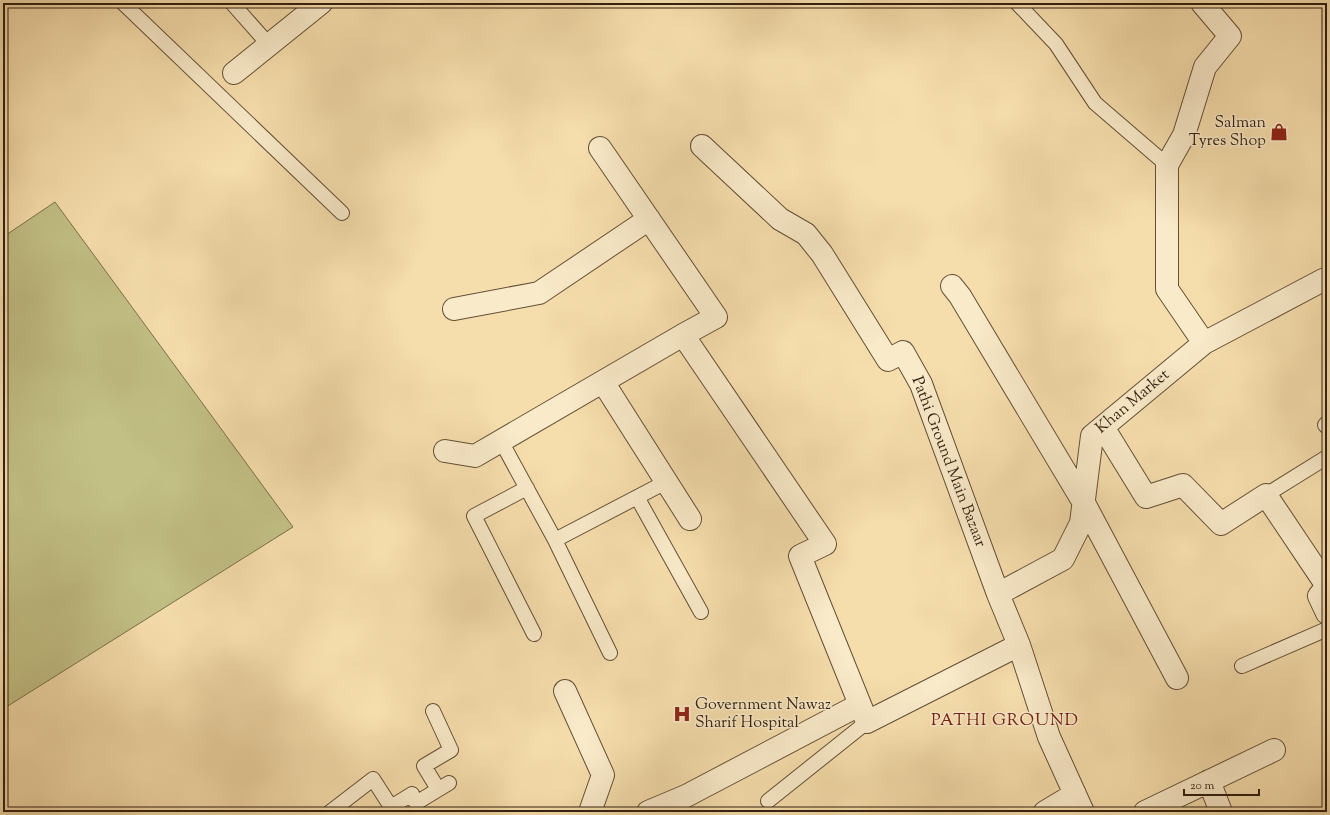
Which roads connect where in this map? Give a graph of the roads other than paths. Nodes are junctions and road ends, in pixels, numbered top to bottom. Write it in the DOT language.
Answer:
graph roads {
  1 [pos="123,3"];
  2 [pos="232,3"];
  3 [pos="321,3"];
  4 [pos="1017,3"];
  5 [pos="1202,3"];
  6 [pos="269,45"];
  7 [pos="234,73"];
  8 [pos="702,146"];
  9 [pos="600,148"];
  10 [pos="1167,165"];
  11 [pos="342,213"];
  12 [pos="649,219"];
  13 [pos="1327,283"];
  14 [pos="952,286"];
  15 [pos="454,309"];
  16 [pos="683,335"];
  17 [pos="1204,343"];
  18 [pos="602,382"];
  19 [pos="1327,423"];
  20 [pos="1103,427"];
  21 [pos="1327,427"];
  22 [pos="501,441"];
  23 [pos="445,451"];
  24 [pos="1327,458"];
  25 [pos="666,482"];
  26 [pos="527,488"];
  27 [pos="1266,495"];
  28 [pos="637,497"];
  29 [pos="1084,503"];
  30 [pos="690,519"];
  31 [pos="555,540"];
  32 [pos="1327,586"];
  33 [pos="998,594"];
  34 [pos="701,612"];
  35 [pos="1327,614"];
  36 [pos="1327,629"];
  37 [pos="534,634"];
  38 [pos="1019,645"];
  39 [pos="610,653"];
  40 [pos="1242,666"];
  41 [pos="1177,678"];
  42 [pos="565,691"];
  43 [pos="433,711"];
  44 [pos="863,714"];
  45 [pos="1274,750"];
  46 [pos="1209,781"];
  47 [pos="768,801"];
  48 [pos="1079,803"];
  49 [pos="330,812"];
  50 [pos="590,812"];
  51 [pos="648,812"];
  52 [pos="1045,812"];
  53 [pos="1145,812"];
  54 [pos="1221,812"];
  1 -- 11 [label="lane"];
  2 -- 6 [label="lane"];
  3 -- 6 [label="street"];
  4 -- 10 [label="lane"];
  5 -- 10 [label="street"];
  6 -- 7 [label="street"];
  8 -- 33 [label="street, Pathi Ground Main Bazaar"];
  9 -- 12 [label="street"];
  10 -- 17 [label="street"];
  12 -- 15 [label="street"];
  12 -- 16 [label="street"];
  13 -- 17 [label="street, Khan Market"];
  14 -- 29 [label="street"];
  16 -- 18 [label="street"];
  16 -- 44 [label="street"];
  17 -- 20 [label="street, Khan Market"];
  18 -- 22 [label="street"];
  18 -- 25 [label="street"];
  19 -- 21 [label="lane"];
  20 -- 27 [label="street"];
  20 -- 29 [label="street, Khan Market"];
  22 -- 23 [label="street"];
  22 -- 26 [label="lane"];
  24 -- 27 [label="lane"];
  25 -- 28 [label="lane"];
  25 -- 30 [label="street"];
  26 -- 31 [label="lane"];
  26 -- 37 [label="lane"];
  27 -- 32 [label="street"];
  28 -- 31 [label="lane"];
  28 -- 34 [label="lane"];
  29 -- 33 [label="street, Khan Market"];
  29 -- 41 [label="street"];
  31 -- 39 [label="lane"];
  32 -- 35 [label="street"];
  33 -- 38 [label="street, Pathi Ground Main Bazaar"];
  36 -- 40 [label="lane"];
  38 -- 44 [label="street"];
  38 -- 48 [label="street, Pathi Ground Main Bazaar"];
  42 -- 50 [label="street"];
  43 -- 49 [label="lane"];
  44 -- 47 [label="lane"];
  44 -- 51 [label="street"];
  45 -- 46 [label="street"];
  46 -- 53 [label="street"];
  46 -- 54 [label="street"];
  48 -- 52 [label="street"];
}
